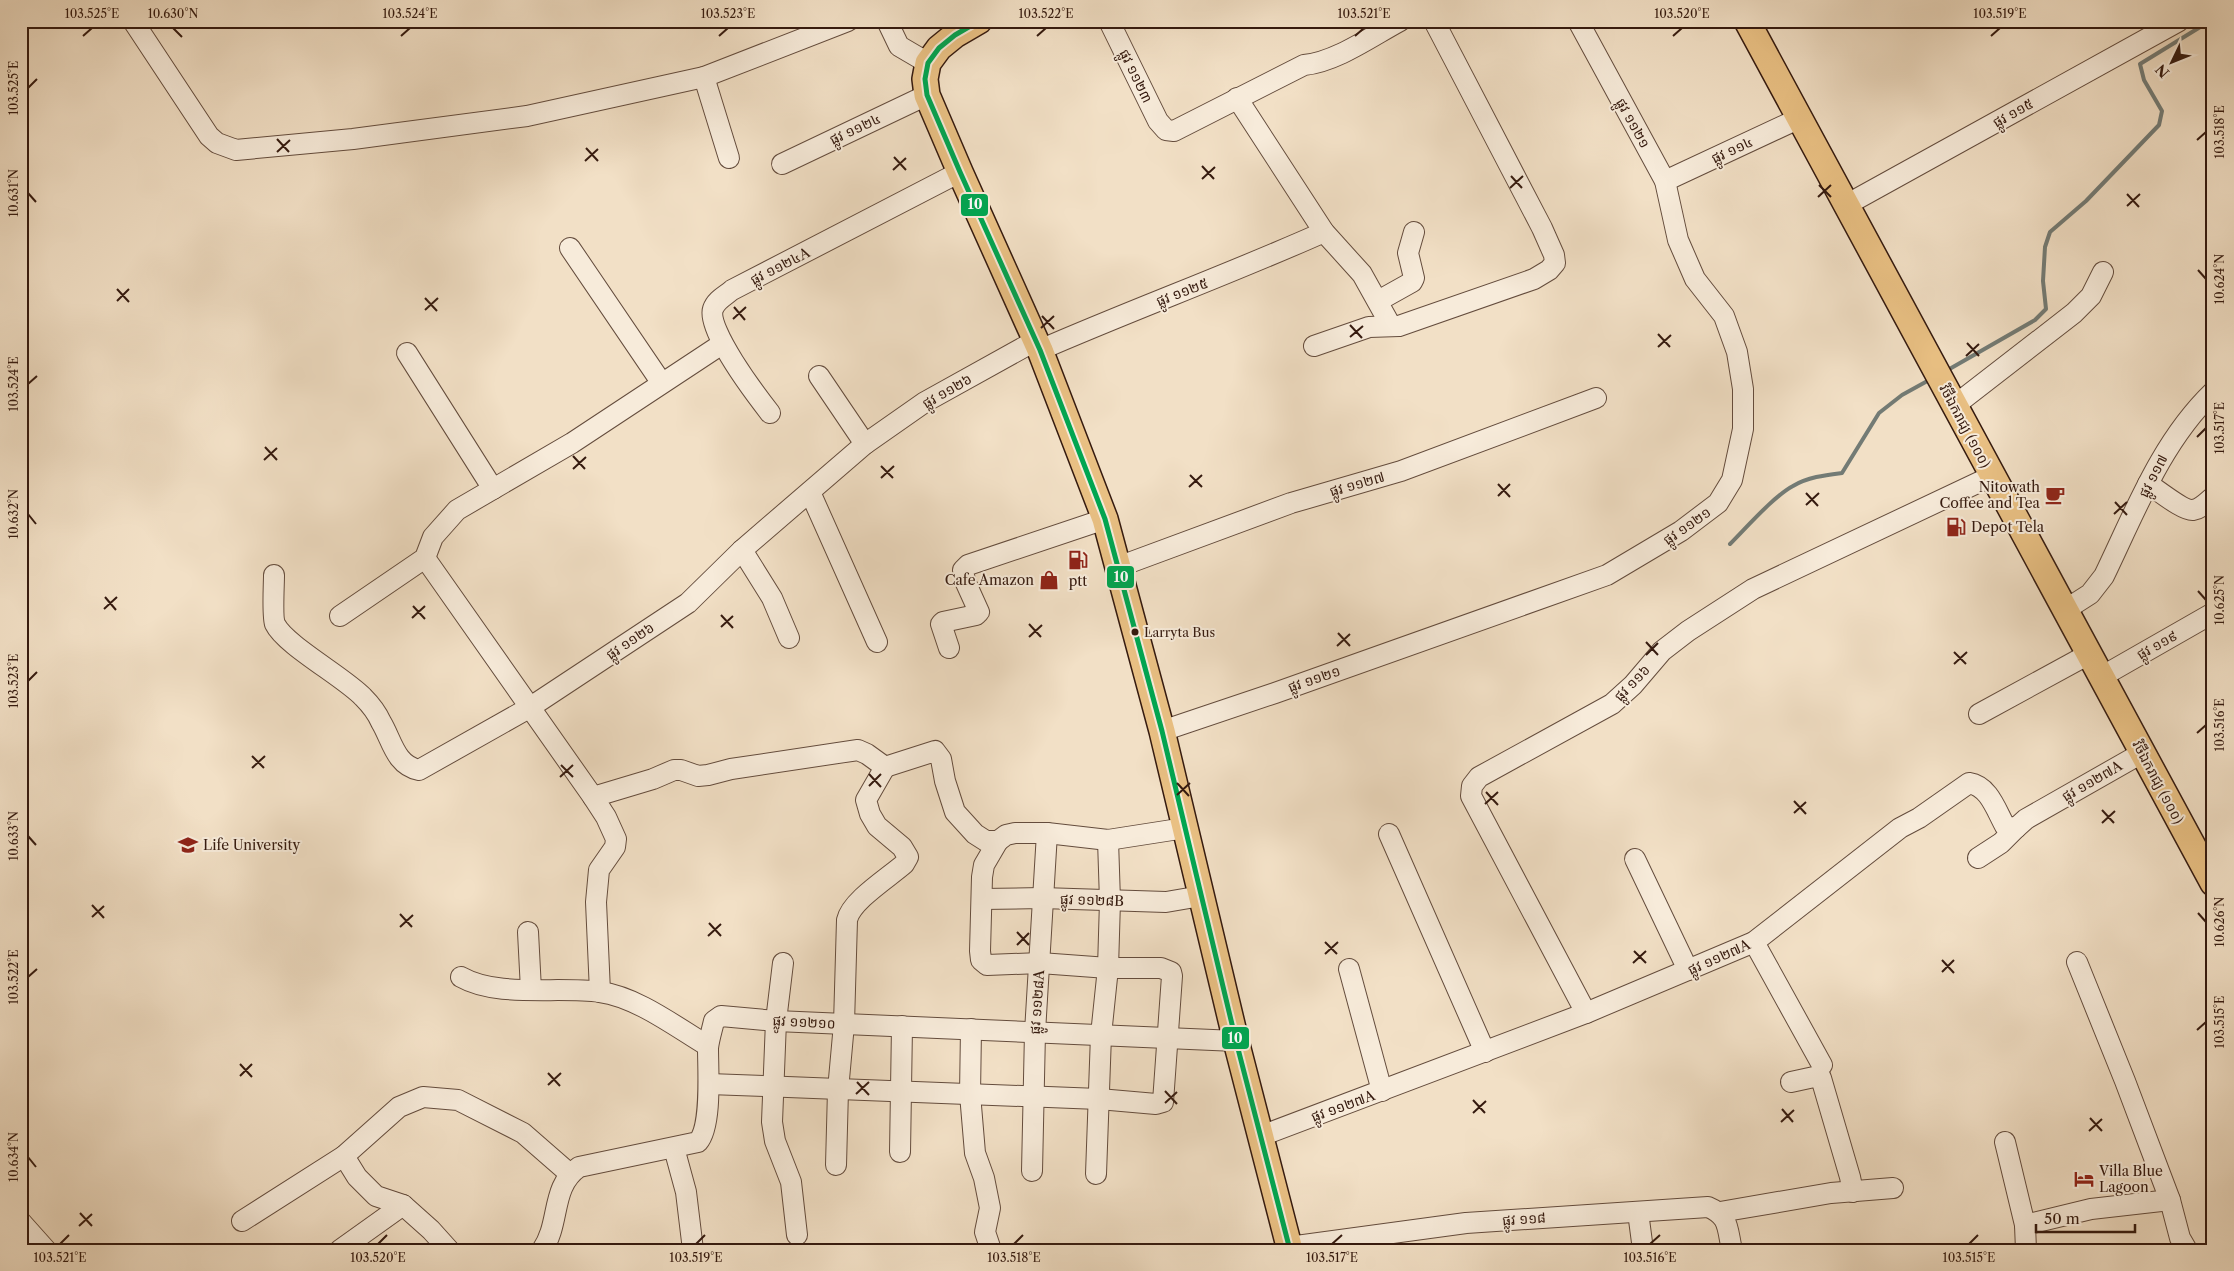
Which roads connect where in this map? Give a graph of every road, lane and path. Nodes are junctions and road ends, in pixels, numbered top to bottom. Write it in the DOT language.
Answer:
graph roads {
  1 [pos="133,21"];
  2 [pos="848,21"];
  3 [pos="887,21"];
  4 [pos="979,21"];
  5 [pos="1109,21"];
  6 [pos="1400,21"];
  7 [pos="1434,21"];
  8 [pos="1578,21"];
  9 [pos="1747,21"];
  10 [pos="2179,21"];
  11 [pos="928,63"];
  12 [pos="704,77"];
  13 [pos="927,94"];
  14 [pos="1236,98"];
  15 [pos="1800,118"];
  16 [pos="729,158"];
  17 [pos="782,164"];
  18 [pos="960,172"];
  19 [pos="1665,182"];
  20 [pos="1846,205"];
  21 [pos="1324,232"];
  22 [pos="1414,232"];
  23 [pos="570,248"];
  24 [pos="2103,272"];
  25 [pos="1378,301"];
  26 [pos="1391,326"];
  27 [pos="722,344"];
  28 [pos="1037,346"];
  29 [pos="1314,346"];
  30 [pos="407,353"];
  31 [pos="819,376"];
  32 [pos="661,382"];
  33 [pos="2213,392"];
  34 [pos="1950,397"];
  35 [pos="1596,398"];
  36 [pos="770,413"];
  37 [pos="865,444"];
  38 [pos="1992,476"];
  39 [pos="2148,484"];
  40 [pos="493,489"];
  41 [pos="810,492"];
  42 [pos="2213,497"];
  43 [pos="1105,519"];
  44 [pos="742,550"];
  45 [pos="425,558"];
  46 [pos="1118,567"];
  47 [pos="274,575"];
  48 [pos="2065,610"];
  49 [pos="2213,614"];
  50 [pos="340,616"];
  51 [pos="789,638"];
  52 [pos="877,642"];
  53 [pos="949,648"];
  54 [pos="2089,654"];
  55 [pos="2101,677"];
  56 [pos="529,708"];
  57 [pos="1979,714"];
  58 [pos="1162,731"];
  59 [pos="2142,753"];
  60 [pos="884,767"];
  61 [pos="592,797"];
  62 [pos="1185,828"];
  63 [pos="2016,828"];
  64 [pos="1047,833"];
  65 [pos="1390,834"];
  66 [pos="1108,840"];
  67 [pos="998,841"];
  68 [pos="1978,858"];
  69 [pos="1635,859"];
  70 [pos="2213,883"];
  71 [pos="1201,896"];
  72 [pos="1042,898"];
  73 [pos="982,899"];
  74 [pos="1110,901"];
  75 [pos="528,932"];
  76 [pos="1754,942"];
  77 [pos="2077,962"];
  78 [pos="783,963"];
  79 [pos="1040,963"];
  80 [pos="1108,968"];
  81 [pos="1349,969"];
  82 [pos="1688,970"];
  83 [pos="462,977"];
  84 [pos="531,990"];
  85 [pos="600,992"];
  86 [pos="1586,1014"];
  87 [pos="776,1021"];
  88 [pos="844,1024"];
  89 [pos="902,1026"];
  90 [pos="971,1029"];
  91 [pos="1035,1032"];
  92 [pos="1101,1035"];
  93 [pos="1167,1039"];
  94 [pos="1236,1041"];
  95 [pos="708,1046"];
  96 [pos="1485,1052"];
  97 [pos="1822,1065"];
  98 [pos="1791,1082"];
  99 [pos="709,1084"];
  100 [pos="772,1087"];
  101 [pos="838,1090"];
  102 [pos="1382,1091"];
  103 [pos="901,1092"];
  104 [pos="970,1094"];
  105 [pos="1033,1096"];
  106 [pos="1099,1099"];
  107 [pos="1261,1136"];
  108 [pos="2004,1142"];
  109 [pos="674,1148"];
  110 [pos="900,1152"];
  111 [pos="344,1156"];
  112 [pos="836,1165"];
  113 [pos="1032,1171"];
  114 [pos="570,1174"];
  115 [pos="1096,1174"];
  116 [pos="1893,1188"];
  117 [pos="1853,1192"];
  118 [pos="2170,1200"];
  119 [pos="403,1205"];
  120 [pos="1638,1212"];
  121 [pos="1720,1212"];
  122 [pos="242,1221"];
  123 [pos="21,1222"];
  124 [pos="2025,1225"];
  125 [pos="797,1234"];
  126 [pos="1290,1248"];
  127 [pos="46,1250"];
  128 [pos="340,1250"];
  129 [pos="449,1250"];
  130 [pos="542,1250"];
  131 [pos="693,1250"];
  132 [pos="991,1250"];
  133 [pos="1642,1250"];
  134 [pos="1732,1250"];
  135 [pos="2026,1250"];
  136 [pos="2187,1250"];
  1 -- 12 [label="street"];
  2 -- 12 [label="street"];
  3 -- 11 [label="street"];
  4 -- 11 [label="main road"];
  5 -- 14 [label="street, ផ្លូវ ១១២៣"];
  6 -- 14 [label="street"];
  7 -- 26 [label="street"];
  8 -- 19 [label="street, ផ្លូវ ១១២១"];
  9 -- 15 [label="main road, វិថីឯករាជ្យ (១០០)"];
  10 -- 20 [label="street, ផ្លូវ ១១៥"];
  11 -- 13 [label="main road"];
  12 -- 16 [label="street"];
  13 -- 17 [label="street, ផ្លូវ ១១២៤"];
  13 -- 18 [label="main road"];
  14 -- 21 [label="street"];
  15 -- 19 [label="street, ផ្លូវ ១១៤"];
  15 -- 20 [label="main road, វិថីឯករាជ្យ (១០០)"];
  18 -- 27 [label="street, ផ្លូវ ១១២៤A"];
  18 -- 28 [label="main road"];
  19 -- 58 [label="street, ផ្លូវ ១១២១"];
  20 -- 34 [label="main road, វិថីឯករាជ្យ (១០០)"];
  21 -- 25 [label="street"];
  21 -- 28 [label="street, ផ្លូវ ១១២៥"];
  22 -- 25 [label="street"];
  23 -- 32 [label="street"];
  24 -- 34 [label="street"];
  25 -- 26 [label="street"];
  26 -- 29 [label="street"];
  27 -- 32 [label="street"];
  27 -- 36 [label="street, ផ្លូវ ១១២៤A"];
  28 -- 37 [label="street, ផ្លូវ ១១២៦"];
  28 -- 43 [label="main road"];
  30 -- 40 [label="street"];
  31 -- 37 [label="street"];
  32 -- 40 [label="street"];
  33 -- 39 [label="street, ផ្លូវ ១១៧"];
  34 -- 38 [label="main road, វិថីឯករាជ្យ (១០០)"];
  35 -- 46 [label="street, ផ្លូវ ១១២៧"];
  37 -- 41 [label="street, ផ្លូវ ១១២៦"];
  38 -- 48 [label="main road, វិថីឯករាជ្យ (១០០)"];
  38 -- 86 [label="street, ផ្លូវ ១១៦"];
  39 -- 42 [label="street"];
  39 -- 48 [label="street, ផ្លូវ ១១៧"];
  40 -- 45 [label="street"];
  41 -- 44 [label="street, ផ្លូវ ១១២៦"];
  41 -- 52 [label="street"];
  43 -- 46 [label="main road"];
  43 -- 53 [label="street"];
  44 -- 51 [label="street"];
  44 -- 56 [label="street, ផ្លូវ ១១២៦"];
  45 -- 50 [label="street"];
  45 -- 56 [label="street"];
  46 -- 58 [label="main road"];
  47 -- 56 [label="street, ផ្លូវ ១១២៦"];
  48 -- 54 [label="main road, វិថីឯករាជ្យ (១០០)"];
  49 -- 55 [label="street, ផ្លូវ ១១៩"];
  54 -- 55 [label="main road, វិថីឯករាជ្យ (១០០)"];
  54 -- 57 [label="street"];
  55 -- 59 [label="main road, វិថីឯករាជ្យ (១០០)"];
  56 -- 61 [label="street"];
  58 -- 62 [label="main road"];
  59 -- 63 [label="street, ផ្លូវ ១១២៧A"];
  59 -- 70 [label="main road, វិថីឯករាជ្យ (១០០)"];
  60 -- 61 [label="street"];
  60 -- 67 [label="street"];
  60 -- 88 [label="street"];
  61 -- 85 [label="street"];
  62 -- 66 [label="street"];
  62 -- 71 [label="main road"];
  63 -- 68 [label="street"];
  63 -- 76 [label="street, ផ្លូវ ១១២៧A"];
  64 -- 66 [label="street"];
  64 -- 67 [label="street"];
  64 -- 72 [label="street, ផ្លូវ ១១២៨A"];
  65 -- 96 [label="street"];
  66 -- 74 [label="street"];
  67 -- 73 [label="street"];
  69 -- 82 [label="street"];
  71 -- 74 [label="street, ផ្លូវ ១១២៨B"];
  71 -- 94 [label="main road"];
  72 -- 73 [label="street, ផ្លូវ ១១២៨B"];
  72 -- 74 [label="street, ផ្លូវ ១១២៨B"];
  72 -- 79 [label="street, ផ្លូវ ១១២៨A"];
  73 -- 79 [label="street"];
  74 -- 80 [label="street"];
  75 -- 84 [label="street"];
  76 -- 82 [label="street, ផ្លូវ ១១២៧A"];
  76 -- 97 [label="street"];
  77 -- 118 [label="street"];
  78 -- 87 [label="street"];
  79 -- 80 [label="street"];
  79 -- 91 [label="street, ផ្លូវ ១១២៨A"];
  80 -- 92 [label="street"];
  80 -- 93 [label="street"];
  81 -- 102 [label="street"];
  82 -- 86 [label="street, ផ្លូវ ១១២៧A"];
  83 -- 84 [label="street"];
  84 -- 85 [label="street"];
  85 -- 95 [label="street"];
  86 -- 96 [label="street, ផ្លូវ ១១២៧A"];
  87 -- 88 [label="street, ផ្លូវ ១១២១០"];
  87 -- 95 [label="street, ផ្លូវ ១១២១០"];
  87 -- 100 [label="street"];
  88 -- 89 [label="street, ផ្លូវ ១១២១០"];
  88 -- 101 [label="street"];
  89 -- 90 [label="street, ផ្លូវ ១១២១០"];
  89 -- 103 [label="street"];
  90 -- 91 [label="street, ផ្លូវ ១១២១០"];
  90 -- 104 [label="street"];
  91 -- 92 [label="street, ផ្លូវ ១១២១០"];
  91 -- 105 [label="street, ផ្លូវ ១១២៨A"];
  92 -- 93 [label="street, ផ្លូវ ១១២១០"];
  92 -- 106 [label="street"];
  93 -- 94 [label="street, ផ្លូវ ១១២១០"];
  93 -- 106 [label="street"];
  94 -- 107 [label="main road"];
  95 -- 99 [label="street, ផ្លូវ ១១២១០"];
  96 -- 102 [label="street, ផ្លូវ ១១២៧A"];
  98 -- 117 [label="street"];
  99 -- 100 [label="street"];
  99 -- 109 [label="street, ផ្លូវ ១១២១០"];
  100 -- 101 [label="street"];
  100 -- 125 [label="street"];
  101 -- 103 [label="street"];
  101 -- 112 [label="street"];
  102 -- 107 [label="street, ផ្លូវ ១១២៧A"];
  103 -- 104 [label="street"];
  103 -- 110 [label="street"];
  104 -- 105 [label="street"];
  104 -- 132 [label="street"];
  105 -- 106 [label="street"];
  105 -- 113 [label="street, ផ្លូវ ១១២៨A"];
  106 -- 115 [label="street"];
  107 -- 126 [label="main road"];
  108 -- 124 [label="street"];
  109 -- 114 [label="street, ផ្លូវ ១១២១០"];
  109 -- 131 [label="street"];
  111 -- 114 [label="street"];
  111 -- 119 [label="street"];
  111 -- 122 [label="street"];
  114 -- 130 [label="street"];
  116 -- 117 [label="street, ផ្លូវ ១១៨"];
  117 -- 121 [label="street, ផ្លូវ ១១៨"];
  118 -- 124 [label="street"];
  118 -- 136 [label="street"];
  119 -- 128 [label="street"];
  119 -- 129 [label="street"];
  120 -- 121 [label="street, ផ្លូវ ១១៨"];
  120 -- 126 [label="street, ផ្លូវ ១១៨"];
  120 -- 133 [label="street"];
  121 -- 134 [label="street"];
  123 -- 127 [label="street"];
  124 -- 135 [label="street"];
}
